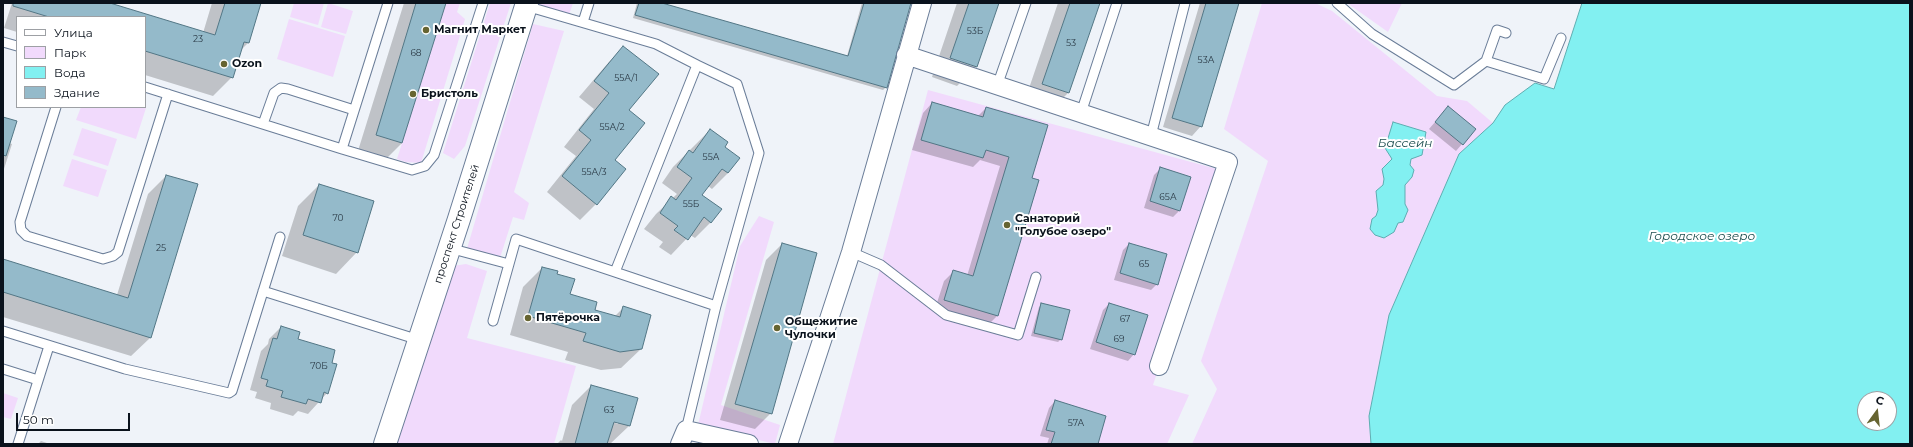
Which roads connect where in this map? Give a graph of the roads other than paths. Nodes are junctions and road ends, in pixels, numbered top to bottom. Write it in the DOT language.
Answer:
graph roads {
  1 [pos="388,3"];
  2 [pos="482,3"];
  3 [pos="589,3"];
  4 [pos="922,3"];
  5 [pos="1026,3"];
  6 [pos="1117,3"];
  7 [pos="1185,3"];
  8 [pos="1337,3"];
  9 [pos="527,4"];
  10 [pos="583,22"];
  11 [pos="1506,33"];
  12 [pos="1561,38"];
  13 [pos="3,42"];
  14 [pos="16,46"];
  15 [pos="906,55"];
  16 [pos="1486,61"];
  17 [pos="697,65"];
  18 [pos="146,86"];
  19 [pos="997,86"];
  20 [pos="168,94"];
  21 [pos="56,108"];
  22 [pos="354,110"];
  23 [pos="1080,113"];
  24 [pos="263,124"];
  25 [pos="1151,136"];
  26 [pos="342,149"];
  27 [pos="280,237"];
  28 [pos="449,248"];
  29 [pos="852,252"];
  30 [pos="509,264"];
  31 [pos="615,272"];
  32 [pos="1036,277"];
  33 [pos="263,291"];
  34 [pos="716,306"];
  35 [pos="493,321"];
  36 [pos="3,331"];
  37 [pos="419,340"];
  38 [pos="49,346"];
  39 [pos="1159,366"];
  40 [pos="3,369"];
  41 [pos="38,380"];
  42 [pos="683,437"];
  43 [pos="18,444"];
  44 [pos="385,444"];
  45 [pos="749,444"];
  46 [pos="788,444"];
  1 -- 22 [label="lane"];
  2 -- 26 [label="lane"];
  3 -- 10 [label="lane"];
  4 -- 15 [label="street"];
  5 -- 19 [label="lane"];
  6 -- 23 [label="lane"];
  7 -- 25 [label="lane"];
  8 -- 16 [label="lane"];
  9 -- 10 [label="lane"];
  9 -- 28 [label="street, проспект Строителей"];
  10 -- 17 [label="lane"];
  11 -- 16 [label="lane"];
  12 -- 16 [label="lane"];
  13 -- 14 [label="lane"];
  15 -- 19 [label="street"];
  15 -- 29 [label="street"];
  17 -- 31 [label="lane"];
  17 -- 34 [label="lane"];
  18 -- 20 [label="lane"];
  19 -- 23 [label="street"];
  20 -- 21 [label="lane"];
  20 -- 24 [label="lane"];
  22 -- 24 [label="lane"];
  22 -- 26 [label="lane"];
  23 -- 25 [label="street"];
  24 -- 26 [label="lane"];
  25 -- 39 [label="street"];
  27 -- 33 [label="lane"];
  28 -- 30 [label="lane"];
  28 -- 37 [label="street, проспект Строителей"];
  29 -- 32 [label="lane"];
  29 -- 46 [label="street"];
  30 -- 31 [label="lane"];
  30 -- 35 [label="lane"];
  31 -- 34 [label="lane"];
  33 -- 37 [label="lane"];
  33 -- 38 [label="lane"];
  34 -- 42 [label="lane"];
  36 -- 38 [label="lane"];
  37 -- 44 [label="street, проспект Строителей"];
  38 -- 41 [label="lane"];
  40 -- 41 [label="lane"];
  41 -- 43 [label="lane"];
  42 -- 45 [label="street"];
}
